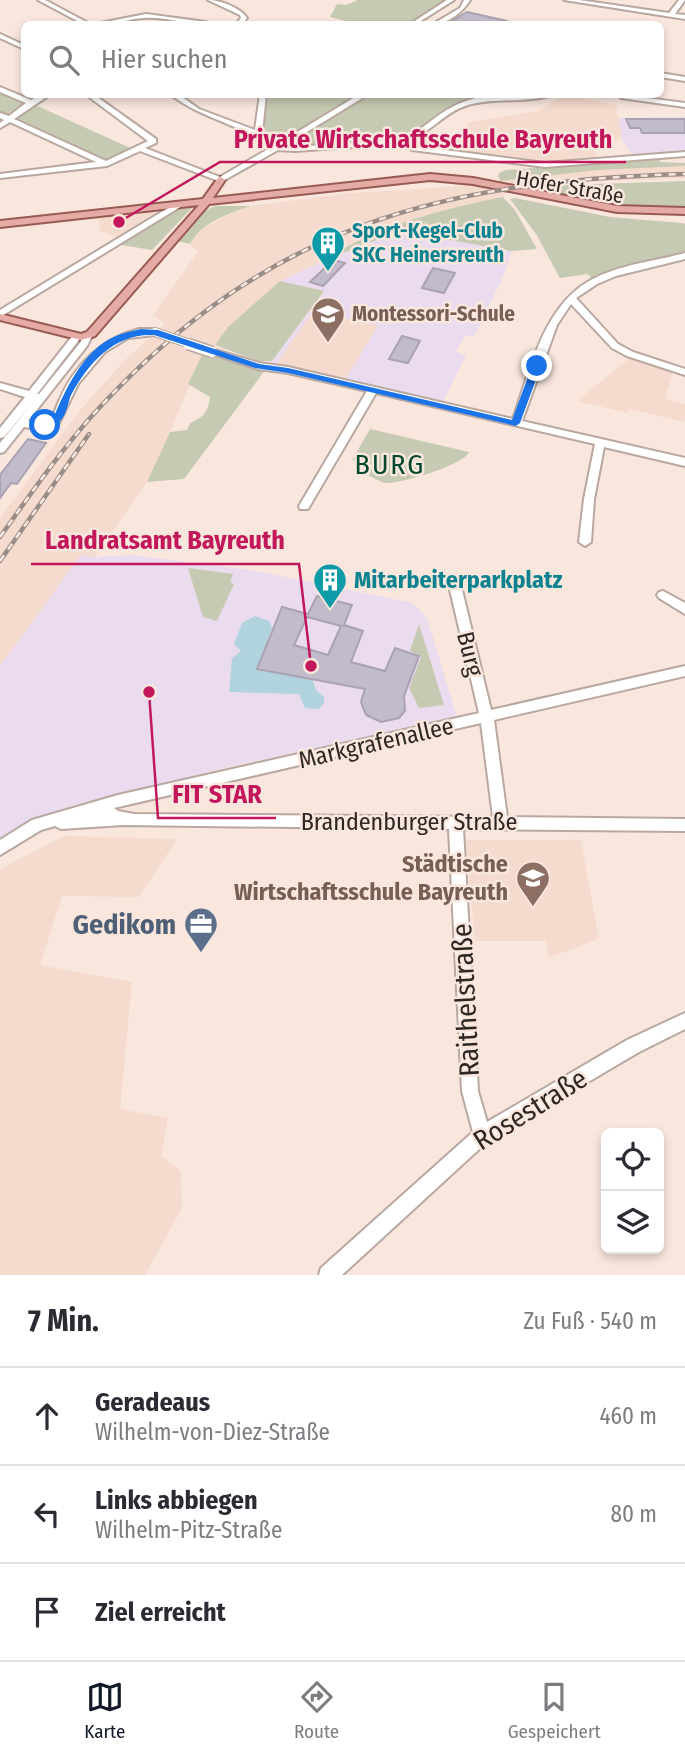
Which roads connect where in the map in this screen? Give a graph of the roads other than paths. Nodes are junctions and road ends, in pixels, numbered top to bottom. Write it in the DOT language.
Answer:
graph roads {
  1 [pos="41,0"];
  2 [pos="211,0"];
  3 [pos="451,0"];
  4 [pos="567,0"];
  5 [pos="682,0"];
  6 [pos="466,1"];
  7 [pos="641,12"];
  8 [pos="671,15"];
  9 [pos="685,17"];
  10 [pos="630,18"];
  11 [pos="81,21"];
  12 [pos="116,21"];
  13 [pos="184,21"];
  14 [pos="242,21"];
  15 [pos="418,21"];
  16 [pos="441,21"];
  17 [pos="0,36"];
  18 [pos="21,46"];
  19 [pos="664,76"];
  20 [pos="685,79"];
  21 [pos="0,89"];
  22 [pos="40,98"];
  23 [pos="95,98"];
  24 [pos="179,98"];
  25 [pos="262,98"];
  26 [pos="359,98"];
  27 [pos="517,98"];
  28 [pos="628,100"];
  29 [pos="31,103"];
  30 [pos="685,105"];
  31 [pos="4,116"];
  32 [pos="0,126"];
  33 [pos="258,134"];
  34 [pos="399,141"];
  35 [pos="274,147"];
  36 [pos="142,149"];
  37 [pos="685,155"];
  38 [pos="107,163"];
  39 [pos="0,176"];
  40 [pos="211,193"];
  41 [pos="239,196"];
  42 [pos="181,204"];
  43 [pos="685,214"];
  44 [pos="664,217"];
  45 [pos="685,222"];
  46 [pos="0,225"];
  47 [pos="685,256"];
  48 [pos="570,298"];
  49 [pos="0,315"];
  50 [pos="86,335"];
  51 [pos="685,372"];
  52 [pos="0,386"];
  53 [pos="372,391"];
  54 [pos="36,397"];
  55 [pos="21,423"];
  56 [pos="516,423"];
  57 [pos="0,435"];
  58 [pos="600,443"];
  59 [pos="0,450"];
  60 [pos="685,462"];
  61 [pos="304,506"];
  62 [pos="584,542"];
  63 [pos="456,590"];
  64 [pos="663,595"];
  65 [pos="685,609"];
  66 [pos="685,671"];
  67 [pos="486,718"];
  68 [pos="100,806"];
  69 [pos="134,820"];
  70 [pos="501,822"];
  71 [pos="456,823"];
  72 [pos="37,825"];
  73 [pos="685,825"];
  74 [pos="0,848"];
  75 [pos="685,1021"];
  76 [pos="482,1135"];
  77 [pos="339,1271"];
  1 -- 11 [label="street"];
  2 -- 14 [label="street"];
  3 -- 15 [label="street"];
  4 -- 7 [label="street"];
  5 -- 8 [label="street"];
  6 -- 16 [label="street"];
  7 -- 8 [label="street"];
  7 -- 10 [label="street"];
  8 -- 9 [label="street"];
  12 -- 13 [label="street"];
  17 -- 18 [label="street"];
  19 -- 20 [label="street"];
  21 -- 29 [label="street"];
  22 -- 29 [label="street"];
  23 -- 36 [label="street"];
  24 -- 33 [label="street"];
  25 -- 33 [label="street"];
  26 -- 35 [label="street"];
  27 -- 34 [label="street"];
  28 -- 30 [label="street"];
  29 -- 31 [label="street"];
  31 -- 32 [label="street"];
  31 -- 38 [label="street"];
  33 -- 35 [label="street"];
  34 -- 35 [label="street"];
  34 -- 37 [label="street"];
  35 -- 40 [label="street"];
  36 -- 38 [label="street"];
  36 -- 40 [label="street"];
  38 -- 39 [label="street"];
  40 -- 41 [label="main road, Hofer Straße"];
  40 -- 41 [label="main road"];
  40 -- 42 [label="main road"];
  40 -- 44 [label="main road, Hofer Straße"];
  40 -- 50 [label="main road"];
  41 -- 43 [label="main road, Hofer Straße"];
  42 -- 46 [label="main road"];
  42 -- 49 [label="street"];
  43 -- 44 [label="main road, Hofer Straße"];
  44 -- 45 [label="main road"];
  47 -- 48 [label="street"];
  48 -- 51 [label="street"];
  48 -- 56 [label="street"];
  49 -- 50 [label="main road"];
  50 -- 54 [label="street"];
  52 -- 54 [label="street"];
  53 -- 55 [label="street, bridge"];
  53 -- 56 [label="street"];
  53 -- 61 [label="street"];
  54 -- 55 [label="street"];
  54 -- 57 [label="street"];
  55 -- 59 [label="street"];
  56 -- 58 [label="street"];
  58 -- 60 [label="street"];
  58 -- 62 [label="street"];
  63 -- 67 [label="street, Burg"];
  64 -- 65 [label="street"];
  66 -- 67 [label="street, Markgrafenallee"];
  67 -- 68 [label="street, Markgrafenallee"];
  67 -- 70 [label="street, Markgrafenallee"];
  68 -- 69 [label="street, Brandenburger Straße"];
  68 -- 72 [label="street, Markgrafenallee"];
  69 -- 71 [label="street, Brandenburger Straße"];
  69 -- 72 [label="street, Brandenburger Straße"];
  70 -- 71 [label="street, Brandenburger Straße"];
  70 -- 73 [label="street, Brandenburger Straße"];
  71 -- 76 [label="street, Raithelstraße"];
  72 -- 74 [label="street, Markgrafenallee"];
  75 -- 76 [label="street, Rosestraße"];
  76 -- 77 [label="street, Rosestraße"];
}
